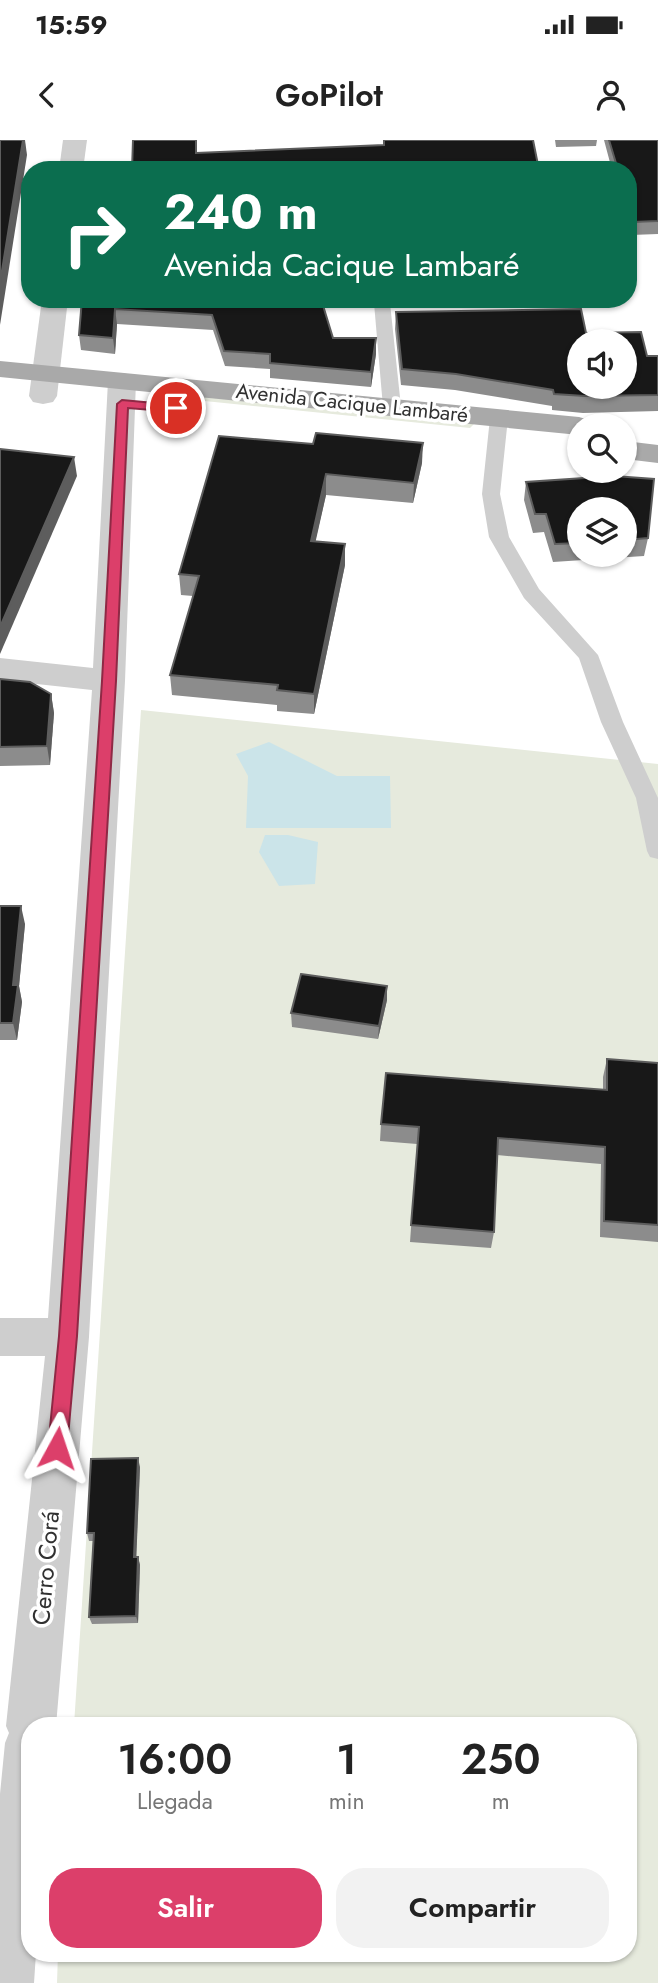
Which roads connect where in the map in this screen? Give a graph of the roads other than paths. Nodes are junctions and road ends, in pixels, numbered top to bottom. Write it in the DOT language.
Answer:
graph roads {
  1 [pos="75,140"];
  2 [pos="72,161"];
  3 [pos="54,308"];
  4 [pos="382,308"];
  5 [pos="0,369"];
  6 [pos="44,385"];
  7 [pos="0,392"];
  8 [pos="122,392"];
  9 [pos="392,407"];
  10 [pos="567,426"];
  11 [pos="497,427"];
  12 [pos="637,431"];
  13 [pos="658,433"];
  14 [pos="567,443"];
  15 [pos="637,451"];
  16 [pos="658,454"];
  17 [pos="0,669"];
  18 [pos="109,681"];
  19 [pos="658,851"];
  20 [pos="68,1336"];
  21 [pos="0,1337"];
  22 [pos="32,1717"];
  23 [pos="21,1837"];
  24 [pos="7,1983"];
  1 -- 2 [label="street"];
  3 -- 6 [label="street"];
  4 -- 9 [label="lane"];
  5 -- 6 [label="main road, Avenida Cacique Lambaré"];
  6 -- 7 [label="main road, Avenida Cacique Lambaré"];
  6 -- 8 [label="main road, Avenida Cacique Lambaré"];
  8 -- 9 [label="main road, Avenida Cacique Lambaré"];
  8 -- 11 [label="main road, Avenida Cacique Lambaré"];
  8 -- 18 [label="street, Cerro Corá"];
  9 -- 11 [label="main road, Avenida Cacique Lambaré"];
  10 -- 11 [label="main road, Avenida Cacique Lambaré"];
  11 -- 14 [label="main road, Avenida Cacique Lambaré"];
  11 -- 19 [label="lane"];
  12 -- 13 [label="main road"];
  15 -- 16 [label="main road"];
  17 -- 18 [label="street"];
  18 -- 20 [label="street, Cerro Corá"];
  20 -- 21 [label="street"];
  20 -- 22 [label="street, Cerro Corá"];
  23 -- 24 [label="street"];
}
